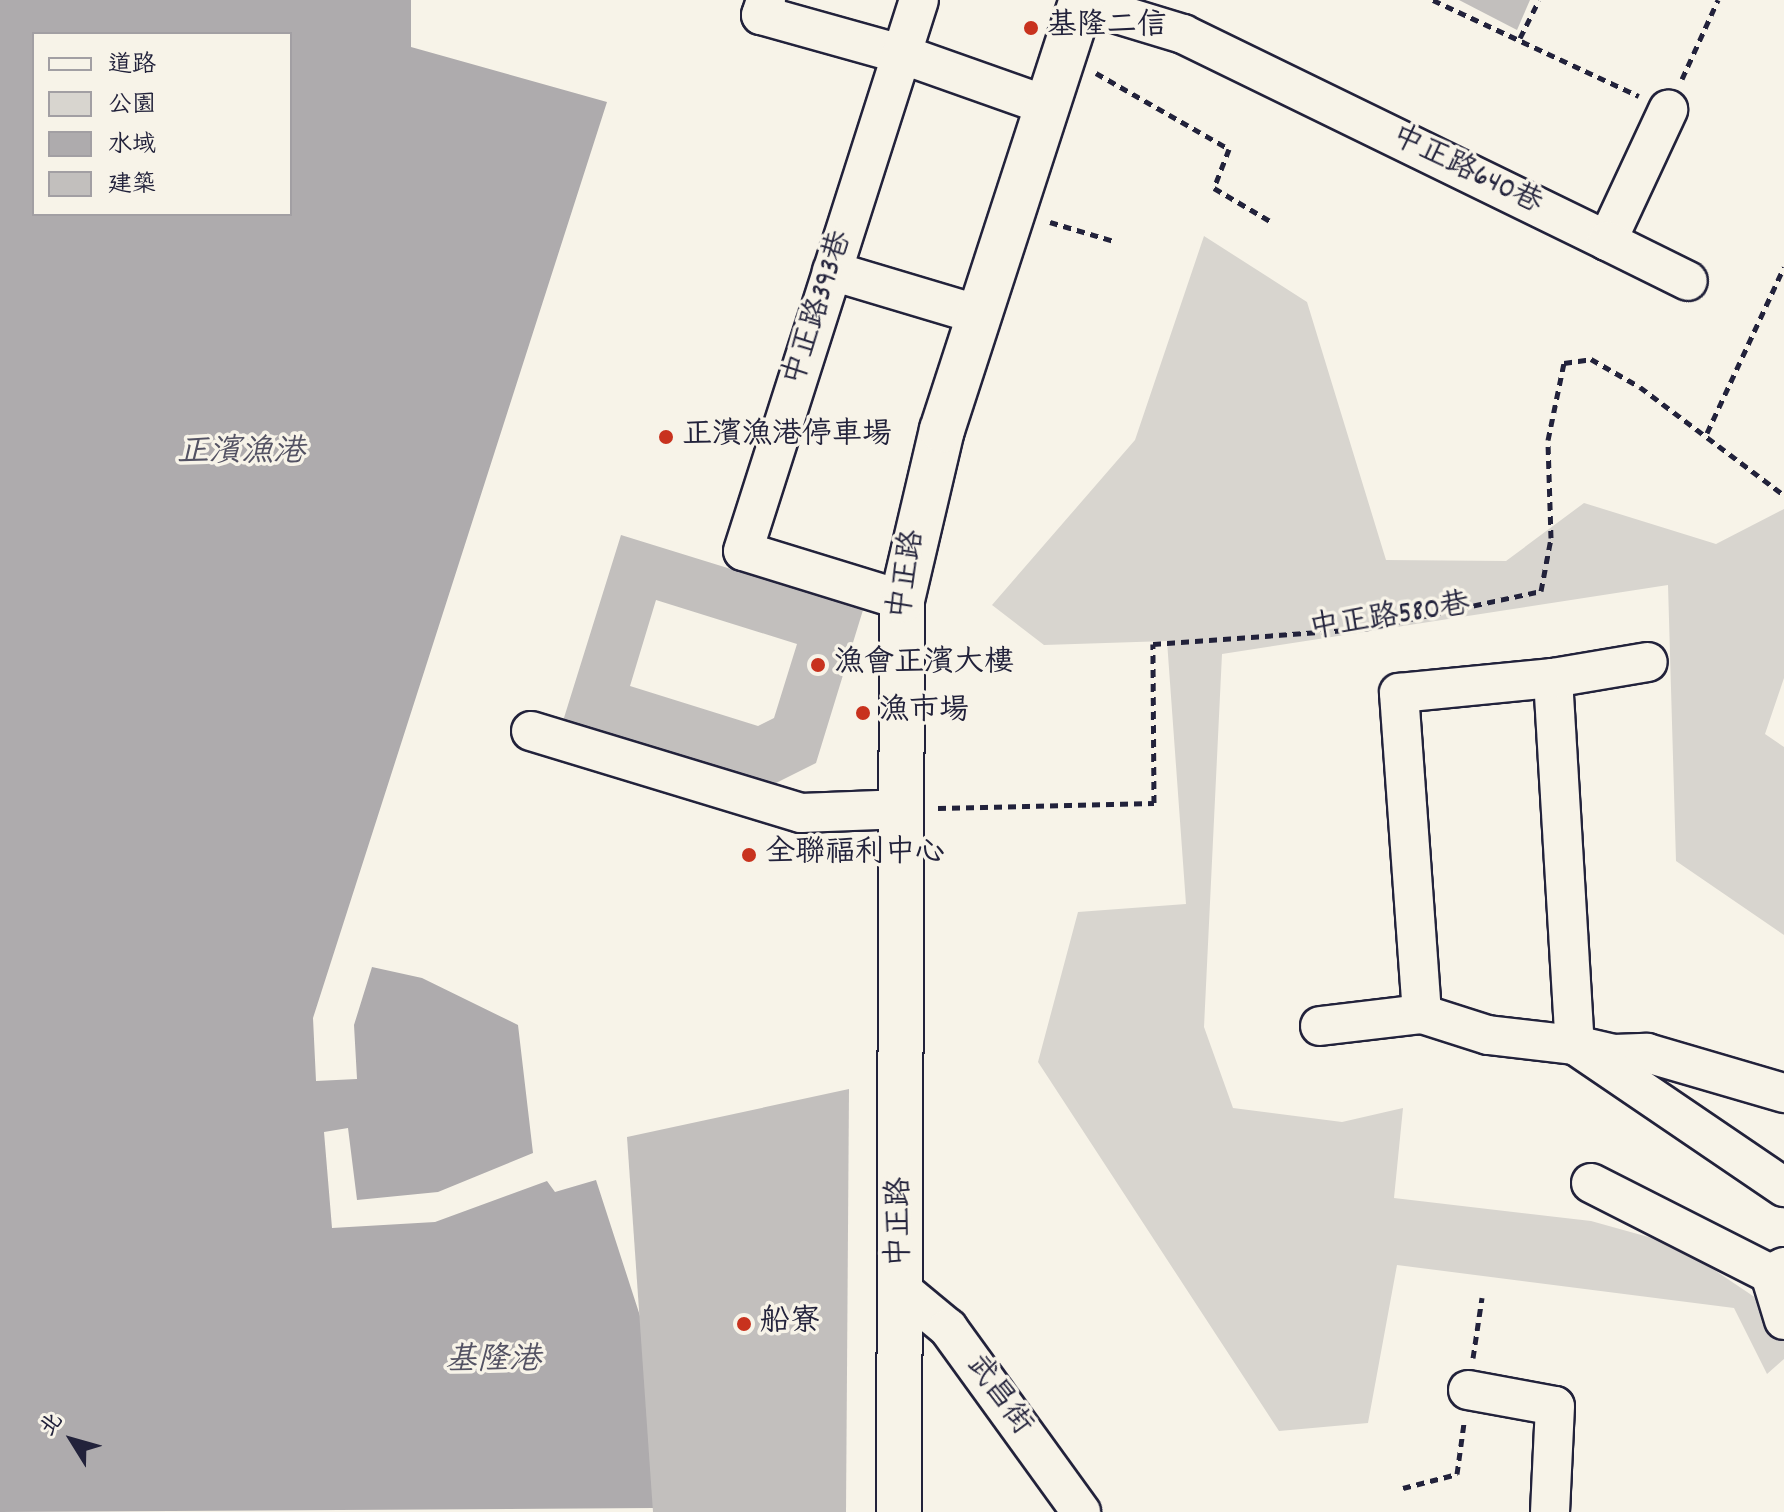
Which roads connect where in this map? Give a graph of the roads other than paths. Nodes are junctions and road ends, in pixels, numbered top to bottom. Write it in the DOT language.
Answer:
graph roads {
  1 [pos="766,0"];
  2 [pos="919,0"];
  3 [pos="1082,1"];
  4 [pos="901,54"];
  5 [pos="1048,106"];
  6 [pos="1668,110"];
  7 [pos="1607,241"];
  8 [pos="832,271"];
  9 [pos="1688,281"];
  10 [pos="980,315"];
  11 [pos="902,600"];
  12 [pos="1648,662"];
  13 [pos="1553,678"];
  14 [pos="531,731"];
  15 [pos="904,809"];
  16 [pos="1422,1014"];
  17 [pos="1320,1026"];
  18 [pos="1575,1045"];
  19 [pos="1784,1093"];
  20 [pos="1591,1183"];
  21 [pos="1784,1187"];
  22 [pos="1777,1271"];
  23 [pos="902,1290"];
  24 [pos="1784,1320"];
  25 [pos="1468,1390"];
  26 [pos="899,1512"];
  27 [pos="1081,1512"];
  28 [pos="1550,1512"];
  1 -- 4 [label="lane"];
  2 -- 4 [label="lane, 中正路393巷"];
  3 -- 5 [label="main road, 中正路"];
  3 -- 7 [label="lane, 中正路640巷"];
  4 -- 5 [label="lane"];
  4 -- 8 [label="lane, 中正路393巷"];
  5 -- 10 [label="main road, 中正路"];
  6 -- 7 [label="lane"];
  7 -- 9 [label="lane, 中正路640巷"];
  8 -- 10 [label="lane"];
  8 -- 11 [label="lane, 中正路393巷"];
  10 -- 11 [label="main road, 中正路"];
  11 -- 15 [label="main road, 中正路"];
  12 -- 13 [label="lane"];
  13 -- 16 [label="lane"];
  13 -- 18 [label="lane"];
  14 -- 15 [label="lane"];
  15 -- 23 [label="main road, 中正路"];
  16 -- 17 [label="lane"];
  16 -- 18 [label="lane"];
  18 -- 19 [label="lane"];
  18 -- 21 [label="lane"];
  20 -- 22 [label="lane"];
  22 -- 24 [label="lane"];
  23 -- 26 [label="main road, 中正路"];
  23 -- 27 [label="lane, 武昌街"];
  25 -- 28 [label="lane"];
}
